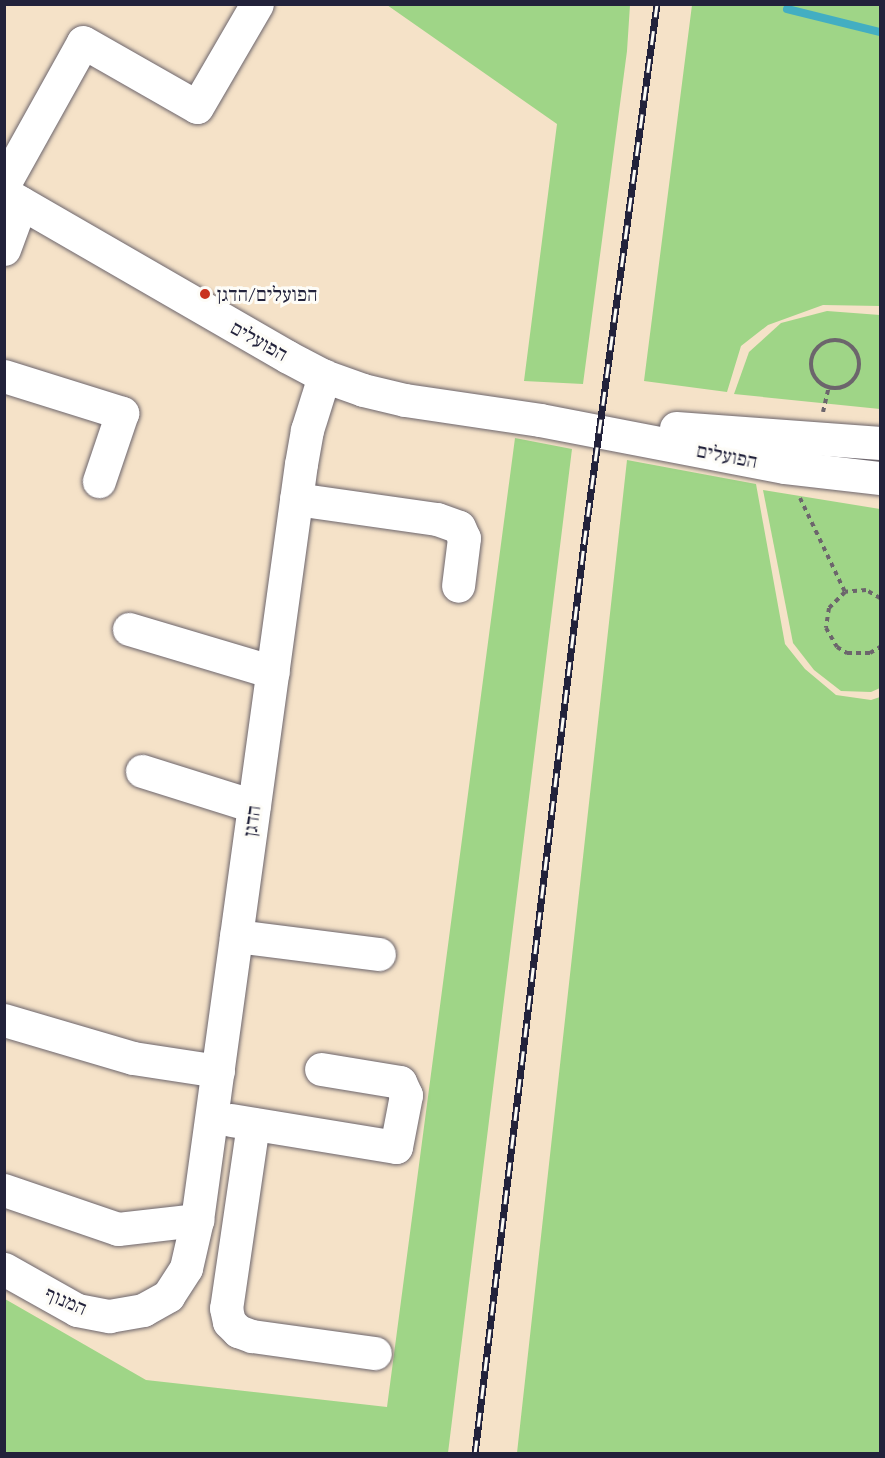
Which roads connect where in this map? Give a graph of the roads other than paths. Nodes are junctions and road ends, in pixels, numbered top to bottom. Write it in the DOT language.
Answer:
graph roads {
  1 [pos="257,4"];
  2 [pos="10,194"];
  3 [pos="4,249"];
  4 [pos="4,376"];
  5 [pos="324,376"];
  6 [pos="540,420"];
  7 [pos="880,443"];
  8 [pos="880,478"];
  9 [pos="99,481"];
  10 [pos="296,500"];
  11 [pos="458,586"];
  12 [pos="129,629"];
  13 [pos="273,672"];
  14 [pos="142,771"];
  15 [pos="254,806"];
  16 [pos="236,936"];
  17 [pos="379,954"];
  18 [pos="4,1020"];
  19 [pos="321,1069"];
  20 [pos="218,1071"];
  21 [pos="211,1117"];
  22 [pos="253,1124"];
  23 [pos="4,1191"];
  24 [pos="197,1220"];
  25 [pos="186,1268"];
  26 [pos="4,1269"];
  27 [pos="375,1353"];
  1 -- 2 [label="street"];
  2 -- 3 [label="street"];
  2 -- 5 [label="street, הפועלים"];
  4 -- 9 [label="street"];
  5 -- 6 [label="street, הפועלים"];
  5 -- 10 [label="street, הדגן"];
  6 -- 7 [label="street, הפועלים"];
  6 -- 8 [label="street, הפועלים"];
  10 -- 11 [label="street"];
  10 -- 13 [label="street, הדגן"];
  12 -- 13 [label="street"];
  13 -- 15 [label="street, הדגן"];
  14 -- 15 [label="street"];
  15 -- 16 [label="street, הדגן"];
  16 -- 17 [label="street"];
  16 -- 20 [label="street, הדגן"];
  18 -- 20 [label="street"];
  19 -- 22 [label="street"];
  20 -- 21 [label="street, הדגן"];
  21 -- 22 [label="street"];
  21 -- 24 [label="street, הדגן"];
  22 -- 27 [label="street"];
  23 -- 24 [label="street"];
  24 -- 25 [label="street, הדגן"];
  25 -- 26 [label="street, המנוף"];
}
